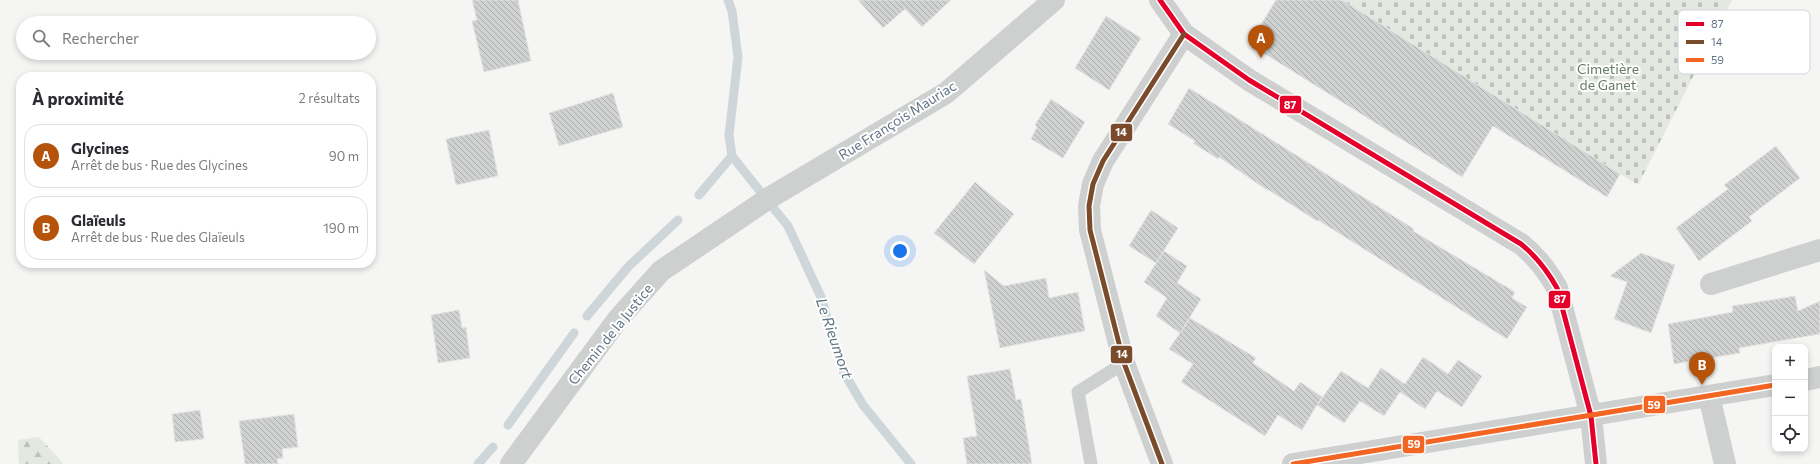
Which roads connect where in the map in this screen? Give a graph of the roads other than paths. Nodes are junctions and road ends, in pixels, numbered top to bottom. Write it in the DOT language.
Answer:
graph roads {
  1 [pos="1054,0"];
  2 [pos="1160,0"];
  3 [pos="1184,34"];
  4 [pos="769,198"];
  5 [pos="1820,250"];
  6 [pos="1711,284"];
  7 [pos="1124,363"];
  8 [pos="1820,377"];
  9 [pos="1808,379"];
  10 [pos="1772,386"];
  11 [pos="1709,396"];
  12 [pos="1591,416"];
  13 [pos="511,464"];
  14 [pos="1091,464"];
  15 [pos="1162,464"];
  16 [pos="1293,464"];
  17 [pos="1596,464"];
  18 [pos="1725,464"];
  1 -- 4 [label="street, Rue François Mauriac"];
  2 -- 3 [label="street"];
  3 -- 7 [label="street"];
  3 -- 12 [label="street"];
  4 -- 13 [label="street, Chemin de la Justice"];
  5 -- 6 [label="street"];
  7 -- 14 [label="lane"];
  7 -- 15 [label="street"];
  8 -- 9 [label="street"];
  10 -- 11 [label="street"];
  11 -- 12 [label="street"];
  11 -- 18 [label="street"];
  12 -- 16 [label="street"];
  12 -- 17 [label="street"];
}
